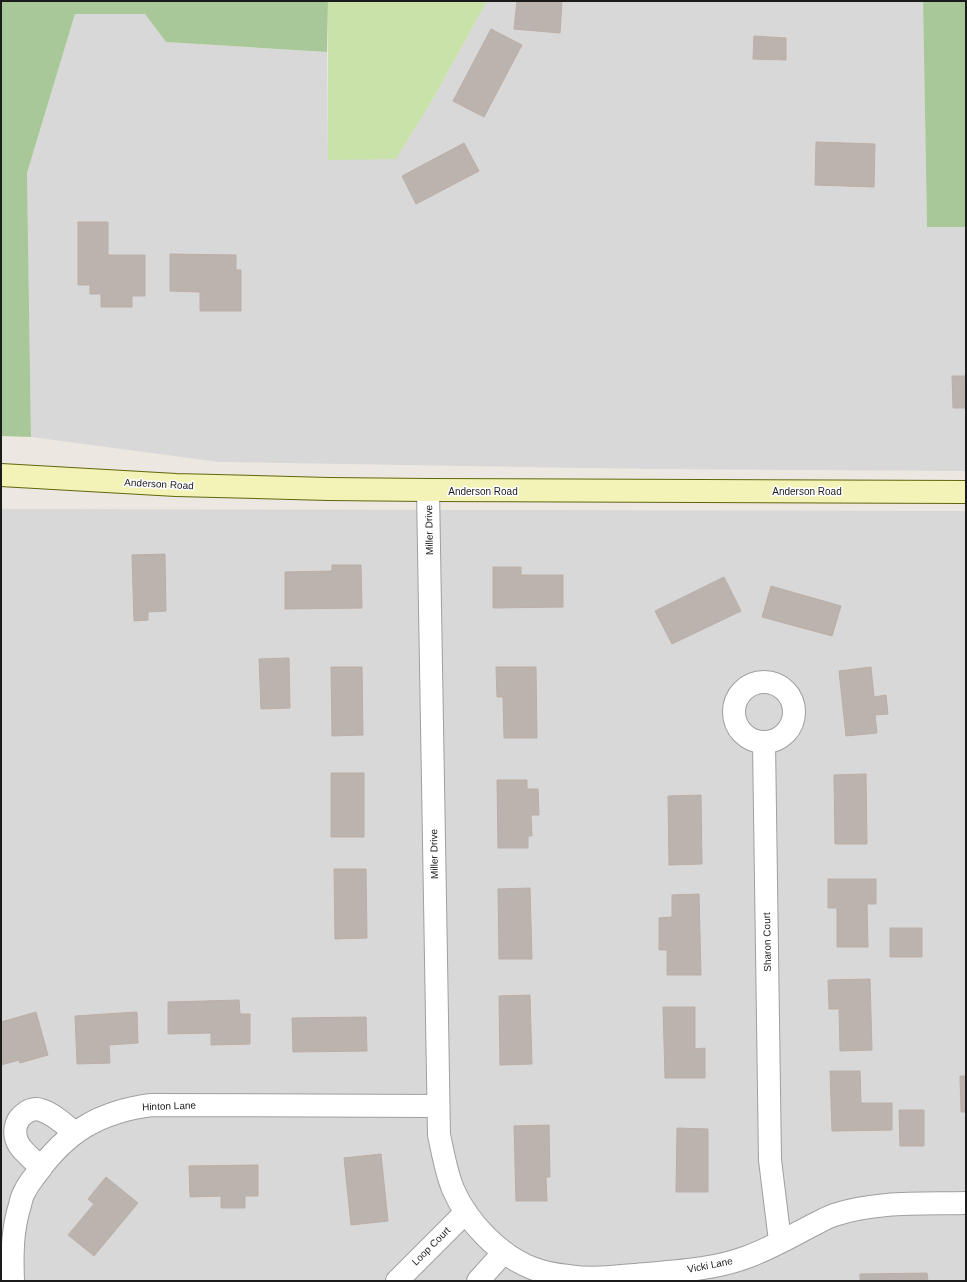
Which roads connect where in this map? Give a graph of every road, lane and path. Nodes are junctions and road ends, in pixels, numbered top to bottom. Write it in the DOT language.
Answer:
graph roads {
  1 [pos="1,475"];
  2 [pos="428,490"];
  3 [pos="966,492"];
  4 [pos="764,742"];
  5 [pos="438,1106"];
  6 [pos="76,1133"];
  7 [pos="41,1168"];
  8 [pos="966,1204"];
  9 [pos="466,1212"];
  10 [pos="780,1241"];
  11 [pos="504,1252"];
  12 [pos="13,1281"];
  13 [pos="397,1281"];
  14 [pos="478,1281"];
  1 -- 2 [label="street, Anderson Road"];
  2 -- 3 [label="street, Anderson Road"];
  2 -- 5 [label="street, Miller Drive"];
  4 -- 4 [label="street"];
  4 -- 10 [label="street, Sharon Court"];
  5 -- 6 [label="street, Hinton Lane"];
  5 -- 9 [label="street, Miller Drive"];
  6 -- 7 [label="street, Hinton Lane"];
  6 -- 7 [label="street"];
  7 -- 12 [label="street, Hinton Lane"];
  8 -- 10 [label="street, Vicki Lane"];
  9 -- 11 [label="street, Vicki Lane"];
  9 -- 13 [label="street, Loop Court"];
  10 -- 11 [label="street, Vicki Lane"];
  11 -- 14 [label="street"];
}
